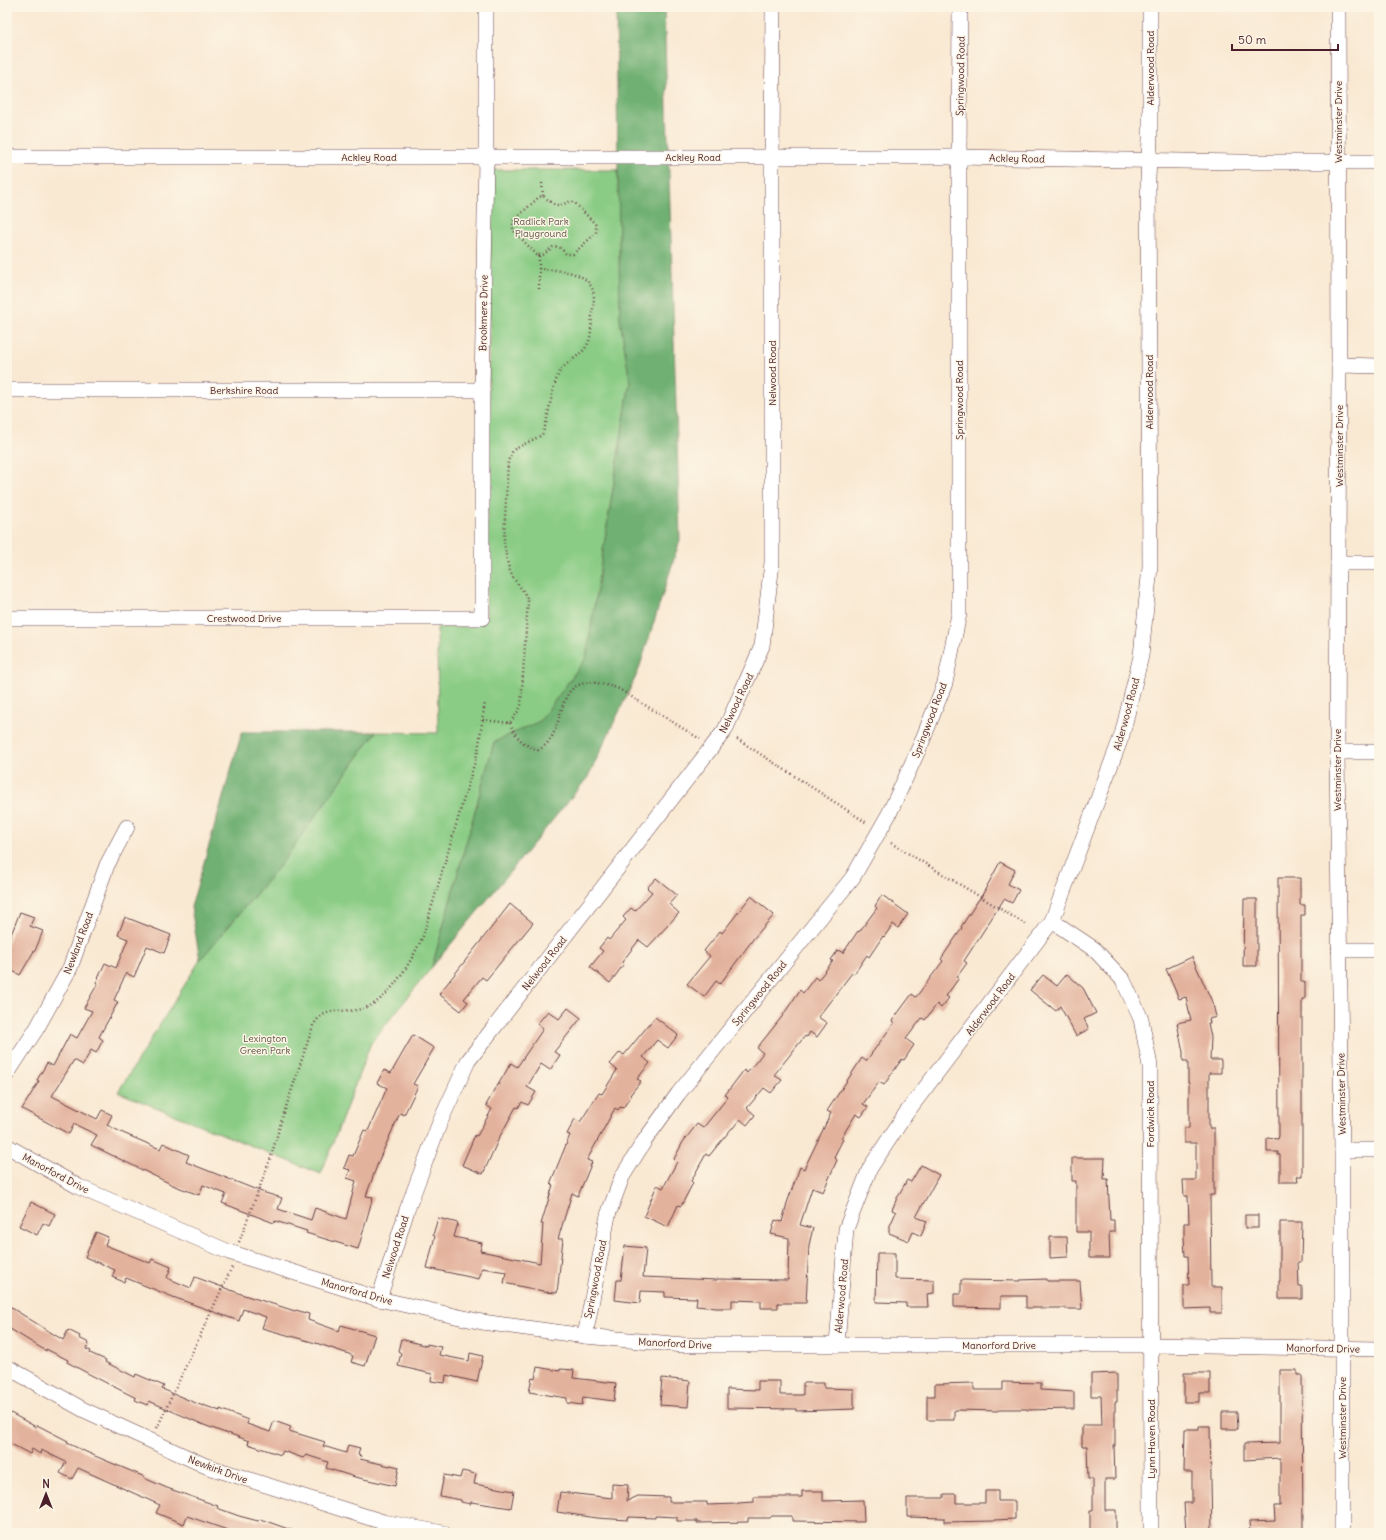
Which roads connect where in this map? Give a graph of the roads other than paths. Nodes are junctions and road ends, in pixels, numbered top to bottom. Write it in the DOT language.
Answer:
graph roads {
  1 [pos="486,7"];
  2 [pos="773,7"];
  3 [pos="960,7"];
  4 [pos="1150,7"];
  5 [pos="1338,7"];
  6 [pos="7,157"];
  7 [pos="486,157"];
  8 [pos="772,157"];
  9 [pos="959,157"];
  10 [pos="1148,159"];
  11 [pos="1338,162"];
  12 [pos="1379,162"];
  13 [pos="1339,365"];
  14 [pos="1379,366"];
  15 [pos="7,390"];
  16 [pos="482,390"];
  17 [pos="1338,562"];
  18 [pos="1379,563"];
  19 [pos="7,618"];
  20 [pos="482,618"];
  21 [pos="1337,752"];
  22 [pos="1379,752"];
  23 [pos="127,827"];
  24 [pos="1052,921"];
  25 [pos="1339,950"];
  26 [pos="1379,950"];
  27 [pos="7,1074"];
  28 [pos="7,1146"];
  29 [pos="1342,1150"];
  30 [pos="1379,1150"];
  31 [pos="379,1299"];
  32 [pos="584,1336"];
  33 [pos="837,1345"];
  34 [pos="1151,1345"];
  35 [pos="1342,1349"];
  36 [pos="1379,1349"];
  37 [pos="7,1367"];
  38 [pos="443,1533"];
  39 [pos="1151,1533"];
  40 [pos="1342,1533"];
  1 -- 7 [label="street, Brookmere Drive"];
  2 -- 8 [label="street, Nelwood Road"];
  3 -- 9 [label="street, Springwood Road"];
  4 -- 10 [label="street, Alderwood Road"];
  5 -- 11 [label="street, Westminster Drive"];
  6 -- 7 [label="street, Ackley Road"];
  7 -- 8 [label="street, Ackley Road"];
  7 -- 16 [label="street, Brookmere Drive"];
  8 -- 9 [label="street, Ackley Road"];
  8 -- 31 [label="street, Nelwood Road"];
  9 -- 10 [label="street, Ackley Road"];
  9 -- 32 [label="street, Springwood Road"];
  10 -- 11 [label="street, Ackley Road"];
  10 -- 24 [label="street, Alderwood Road"];
  11 -- 12 [label="street, Ackley Road"];
  11 -- 13 [label="street, Westminster Drive"];
  13 -- 14 [label="street"];
  13 -- 17 [label="street, Westminster Drive"];
  15 -- 16 [label="street, Berkshire Road"];
  16 -- 20 [label="street, Brookmere Drive"];
  17 -- 18 [label="street"];
  17 -- 21 [label="street, Westminster Drive"];
  19 -- 20 [label="street, Crestwood Drive"];
  21 -- 22 [label="street"];
  21 -- 25 [label="street, Westminster Drive"];
  23 -- 27 [label="street, Newland Road"];
  24 -- 33 [label="street, Alderwood Road"];
  24 -- 34 [label="street, Fordwick Road"];
  25 -- 26 [label="street"];
  25 -- 29 [label="street, Westminster Drive"];
  28 -- 31 [label="street, Manorford Drive"];
  29 -- 30 [label="street"];
  29 -- 35 [label="street, Westminster Drive"];
  31 -- 32 [label="street, Manorford Drive"];
  32 -- 33 [label="street, Manorford Drive"];
  33 -- 34 [label="street, Manorford Drive"];
  34 -- 35 [label="street, Manorford Drive"];
  34 -- 39 [label="street, Lynn Haven Road"];
  35 -- 36 [label="street, Manorford Drive"];
  35 -- 40 [label="street, Westminster Drive"];
  37 -- 38 [label="street, Newkirk Drive"];
}
